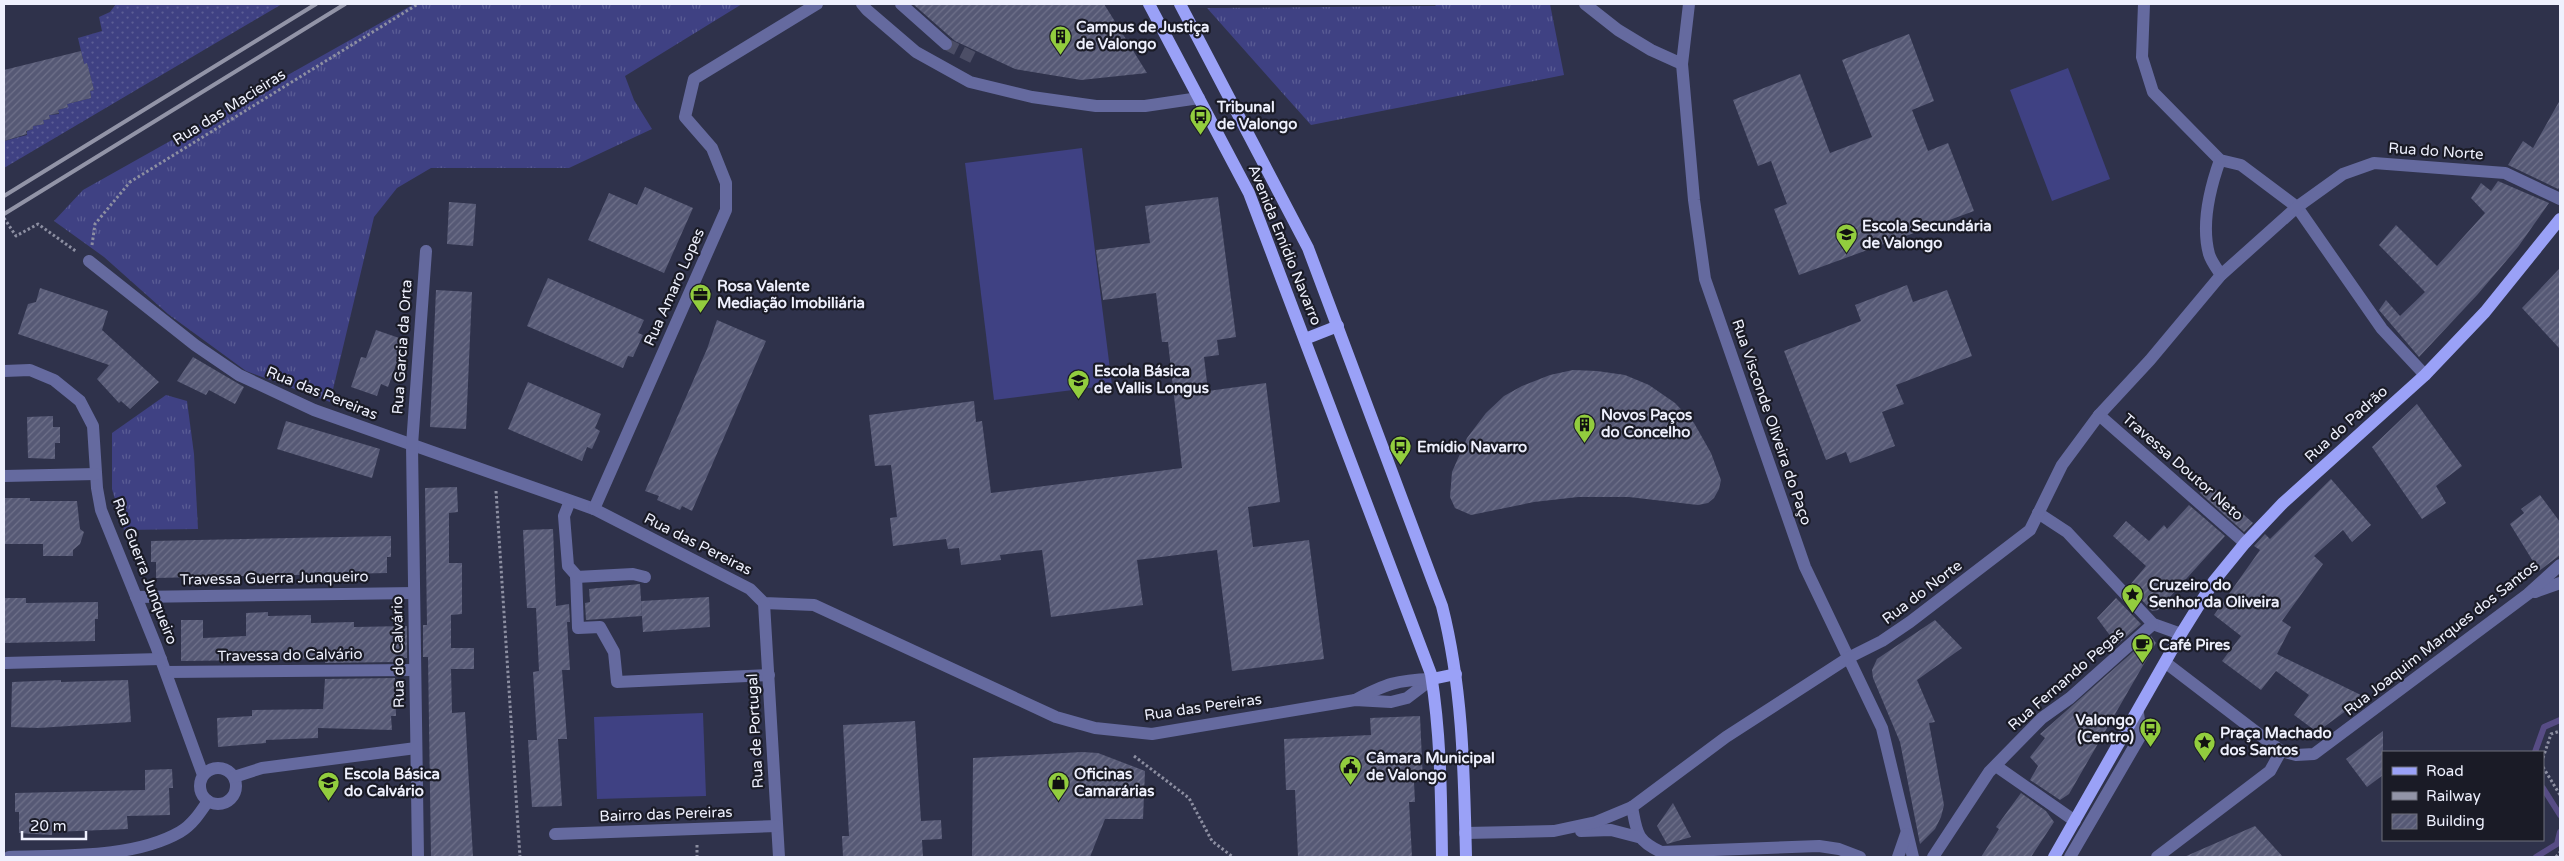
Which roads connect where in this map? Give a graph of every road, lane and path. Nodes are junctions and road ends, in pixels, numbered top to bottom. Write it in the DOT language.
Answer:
graph roads {
  1 [pos="418,4"];
  2 [pos="817,4"];
  3 [pos="862,4"];
  4 [pos="901,4"];
  5 [pos="1149,4"];
  6 [pos="1180,4"];
  7 [pos="1586,4"];
  8 [pos="1689,4"];
  9 [pos="2144,4"];
  10 [pos="946,44"];
  11 [pos="1682,64"];
  12 [pos="1200,98"];
  13 [pos="2220,160"];
  14 [pos="2560,199"];
  15 [pos="2297,208"];
  16 [pos="4,218"];
  17 [pos="2560,219"];
  18 [pos="426,251"];
  19 [pos="89,261"];
  20 [pos="2221,275"];
  21 [pos="1338,326"];
  22 [pos="1305,339"];
  23 [pos="4,371"];
  24 [pos="2425,375"];
  25 [pos="2099,415"];
  26 [pos="412,445"];
  27 [pos="96,474"];
  28 [pos="495,475"];
  29 [pos="4,476"];
  30 [pos="570,501"];
  31 [pos="594,509"];
  32 [pos="2038,513"];
  33 [pos="2245,543"];
  34 [pos="2560,565"];
  35 [pos="576,577"];
  36 [pos="645,577"];
  37 [pos="2560,583"];
  38 [pos="414,592"];
  39 [pos="2528,594"];
  40 [pos="136,597"];
  41 [pos="764,603"];
  42 [pos="2153,624"];
  43 [pos="2181,634"];
  44 [pos="1848,658"];
  45 [pos="161,660"];
  46 [pos="4,663"];
  47 [pos="2166,663"];
  48 [pos="415,670"];
  49 [pos="166,672"];
  50 [pos="1456,674"];
  51 [pos="768,675"];
  52 [pos="1432,679"];
  53 [pos="1355,700"];
  54 [pos="2138,713"];
  55 [pos="2560,731"];
  56 [pos="416,748"];
  57 [pos="2281,750"];
  58 [pos="2544,755"];
  59 [pos="1134,756"];
  60 [pos="1996,766"];
  61 [pos="2544,769"];
  62 [pos="204,775"];
  63 [pos="234,777"];
  64 [pos="2560,795"];
  65 [pos="208,801"];
  66 [pos="1632,807"];
  67 [pos="2075,821"];
  68 [pos="777,826"];
  69 [pos="1554,831"];
  70 [pos="1465,833"];
  71 [pos="1907,833"];
  72 [pos="555,834"];
  73 [pos="1638,838"];
  74 [pos="697,842"];
  75 [pos="2560,852"];
  76 [pos="8,857"];
  77 [pos="418,857"];
  78 [pos="520,857"];
  79 [pos="698,857"];
  80 [pos="778,857"];
  81 [pos="1233,857"];
  82 [pos="1442,857"];
  83 [pos="1466,857"];
  84 [pos="1860,857"];
  85 [pos="1898,857"];
  86 [pos="1913,857"];
  87 [pos="1932,857"];
  88 [pos="2054,857"];
  89 [pos="2070,857"];
  90 [pos="2157,857"];
  91 [pos="2556,857"];
  1 -- 19 [label="path, Rua das Macieiras"];
  2 -- 31 [label="street, Rua Amaro Lopes"];
  3 -- 12 [label="street"];
  4 -- 10 [label="street"];
  5 -- 12 [label="main road, Avenida Emídio Navarro"];
  6 -- 21 [label="main road, Avenida Emídio Navarro"];
  7 -- 11 [label="street"];
  8 -- 11 [label="street, Rua Visconde Oliveira do Paço"];
  9 -- 13 [label="street"];
  11 -- 44 [label="street, Rua Visconde Oliveira do Paço"];
  12 -- 22 [label="main road, Avenida Emídio Navarro"];
  13 -- 15 [label="street"];
  13 -- 20 [label="street"];
  14 -- 15 [label="street, Rua do Norte"];
  15 -- 20 [label="street, Rua do Norte"];
  15 -- 24 [label="street"];
  16 -- 19 [label="path"];
  17 -- 24 [label="main road, Rua do Padrão"];
  18 -- 26 [label="street, Rua Garcia da Orta"];
  19 -- 26 [label="street, Rua das Pereiras"];
  20 -- 25 [label="street, Rua do Norte"];
  21 -- 22 [label="main road, Avenida Emídio Navarro"];
  21 -- 50 [label="main road, Avenida Emídio Navarro"];
  22 -- 52 [label="main road, Avenida Emídio Navarro"];
  23 -- 27 [label="street, Rua Guerra Junqueiro"];
  24 -- 33 [label="main road, Rua do Padrão"];
  25 -- 32 [label="street, Rua do Norte"];
  25 -- 33 [label="street, Travessa Doutor Neto"];
  26 -- 28 [label="street, Rua das Pereiras"];
  26 -- 38 [label="street, Rua do Calvário"];
  27 -- 29 [label="street"];
  27 -- 40 [label="street, Rua Guerra Junqueiro"];
  28 -- 30 [label="street, Rua das Pereiras"];
  28 -- 78 [label="path"];
  30 -- 31 [label="street, Rua das Pereiras"];
  30 -- 35 [label="street"];
  31 -- 41 [label="street, Rua das Pereiras"];
  32 -- 42 [label="street"];
  32 -- 44 [label="street, Rua do Norte"];
  33 -- 43 [label="main road, Rua do Padrão"];
  34 -- 39 [label="street, Rua Joaquim Marques dos Santos"];
  35 -- 36 [label="street"];
  35 -- 51 [label="street"];
  37 -- 39 [label="street"];
  38 -- 40 [label="street, Travessa Guerra Junqueiro"];
  38 -- 48 [label="street, Rua do Calvário"];
  39 -- 57 [label="street, Rua Joaquim Marques dos Santos"];
  40 -- 45 [label="street, Rua Guerra Junqueiro"];
  41 -- 51 [label="street, Rua de Portugal"];
  41 -- 53 [label="street, Rua das Pereiras"];
  42 -- 43 [label="street"];
  42 -- 60 [label="street, Rua Fernando Pegas"];
  43 -- 47 [label="main road, Rua do Padrão"];
  44 -- 66 [label="street, Rua do Norte"];
  44 -- 71 [label="street, Rua Visconde Oliveira do Paço"];
  45 -- 46 [label="street"];
  45 -- 49 [label="street, Rua Guerra Junqueiro"];
  47 -- 54 [label="main road"];
  47 -- 57 [label="street, Rua Joaquim Marques dos Santos"];
  48 -- 49 [label="street, Travessa do Calvário"];
  48 -- 56 [label="street, Rua do Calvário"];
  49 -- 62 [label="street, Rua Guerra Junqueiro"];
  50 -- 52 [label="main road"];
  50 -- 70 [label="main road, Avenida Emídio Navarro"];
  51 -- 68 [label="street, Rua de Portugal"];
  52 -- 53 [label="street, Rua das Pereiras"];
  52 -- 53 [label="street, Rua das Pereiras"];
  52 -- 82 [label="main road, Avenida Emídio Navarro"];
  54 -- 67 [label="main road"];
  54 -- 89 [label="street"];
  55 -- 58 [label="path"];
  56 -- 63 [label="street"];
  56 -- 77 [label="street, Rua do Calvário"];
  57 -- 90 [label="street"];
  59 -- 81 [label="path"];
  60 -- 67 [label="street"];
  60 -- 87 [label="street, Rua Fernando Pegas"];
  61 -- 64 [label="path"];
  62 -- 63 [label="street"];
  62 -- 65 [label="street"];
  63 -- 65 [label="street"];
  65 -- 76 [label="street"];
  66 -- 69 [label="street, Rua do Norte"];
  66 -- 73 [label="street"];
  67 -- 88 [label="main road"];
  68 -- 72 [label="street, Bairro das Pereiras"];
  68 -- 80 [label="street, Rua de Portugal"];
  69 -- 70 [label="street, Rua do Norte"];
  69 -- 73 [label="street, Rua do Norte"];
  70 -- 83 [label="main road, Avenida Emídio Navarro"];
  71 -- 85 [label="street"];
  71 -- 86 [label="street, Rua Visconde Oliveira do Paço"];
  73 -- 84 [label="street"];
  74 -- 79 [label="path"];
  75 -- 91 [label="path"];
}
